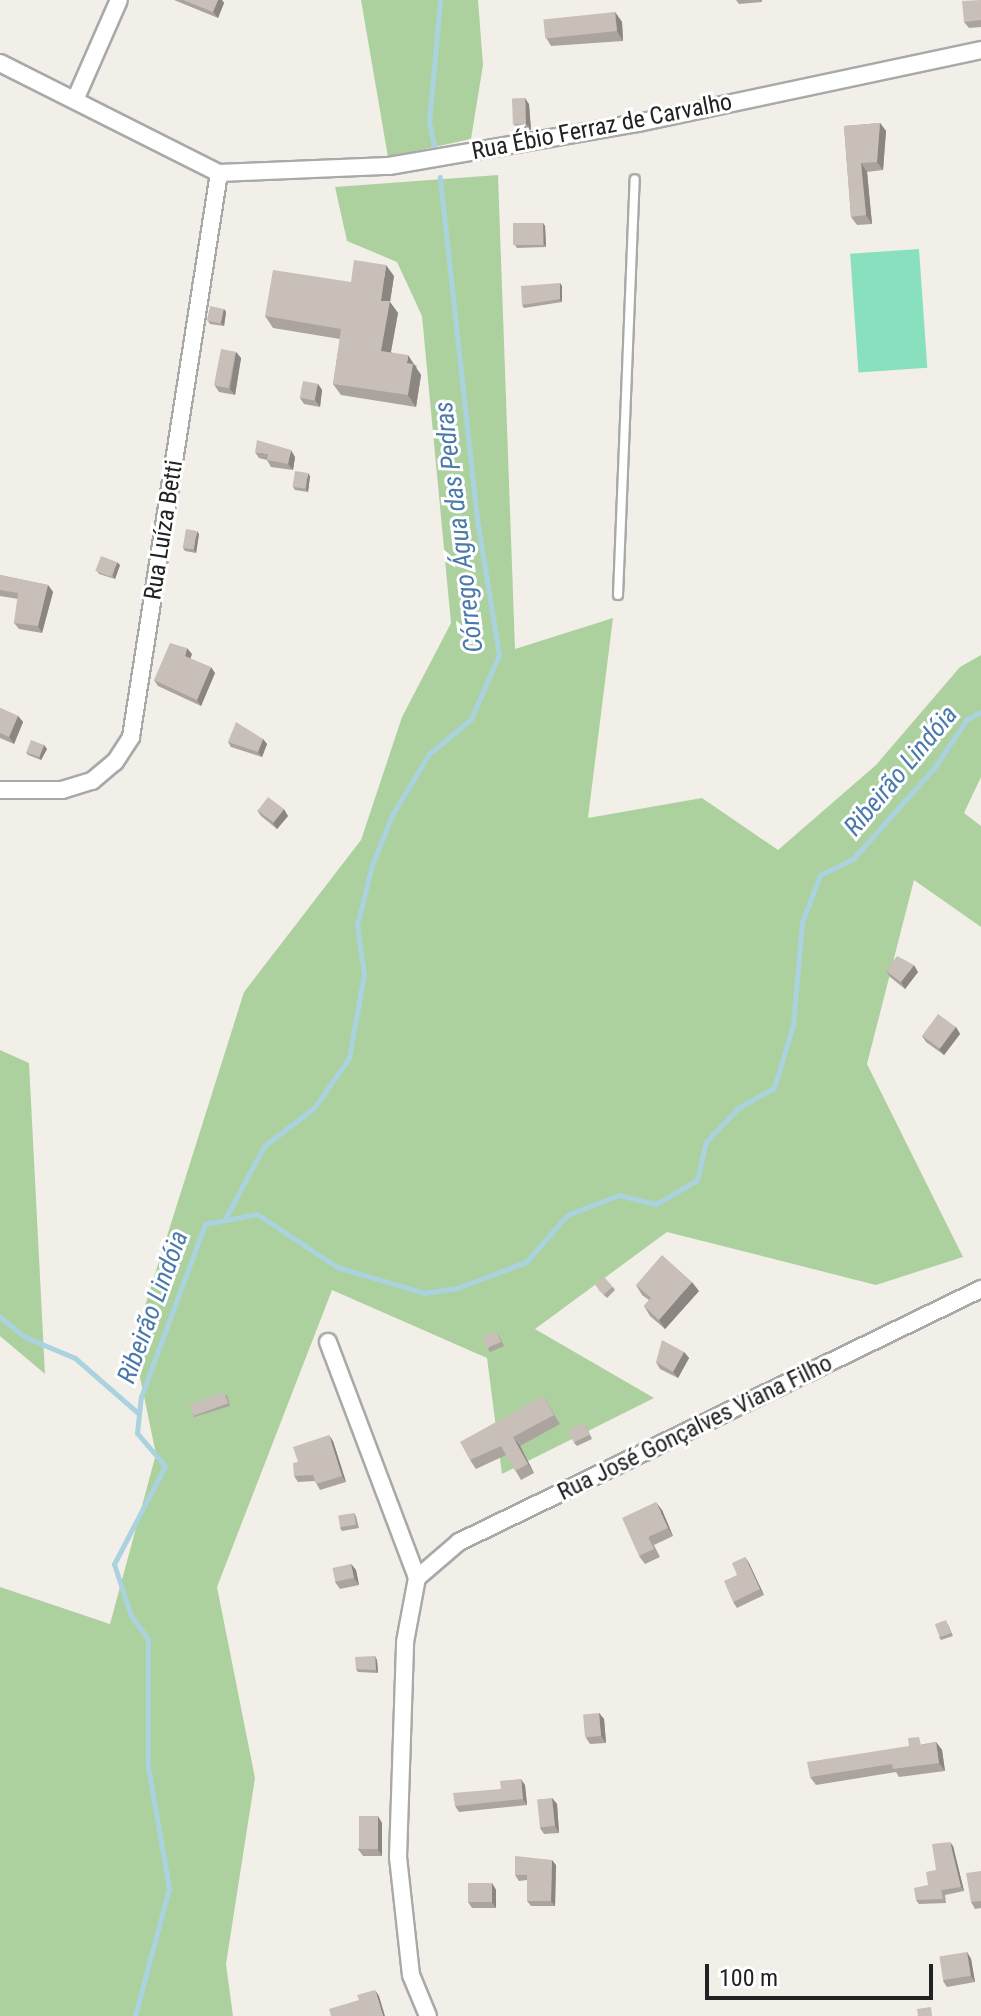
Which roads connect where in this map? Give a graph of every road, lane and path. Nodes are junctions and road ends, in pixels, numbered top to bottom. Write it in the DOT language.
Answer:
graph roads {
  1 [pos="119,0"];
  2 [pos="981,50"];
  3 [pos="0,63"];
  4 [pos="75,100"];
  5 [pos="219,173"];
  6 [pos="635,179"];
  7 [pos="618,595"];
  8 [pos="0,790"];
  9 [pos="981,1289"];
  10 [pos="328,1342"];
  11 [pos="417,1578"];
  12 [pos="428,2016"];
  1 -- 4 [label="street"];
  2 -- 5 [label="street, Rua Ébio Ferraz de Carvalho"];
  3 -- 4 [label="street"];
  4 -- 5 [label="street"];
  5 -- 8 [label="street, Rua Luíza Betti"];
  6 -- 7 [label="lane"];
  9 -- 11 [label="street, Rua José Gonçalves Viana Filho"];
  10 -- 11 [label="street"];
  11 -- 12 [label="street"];
}
